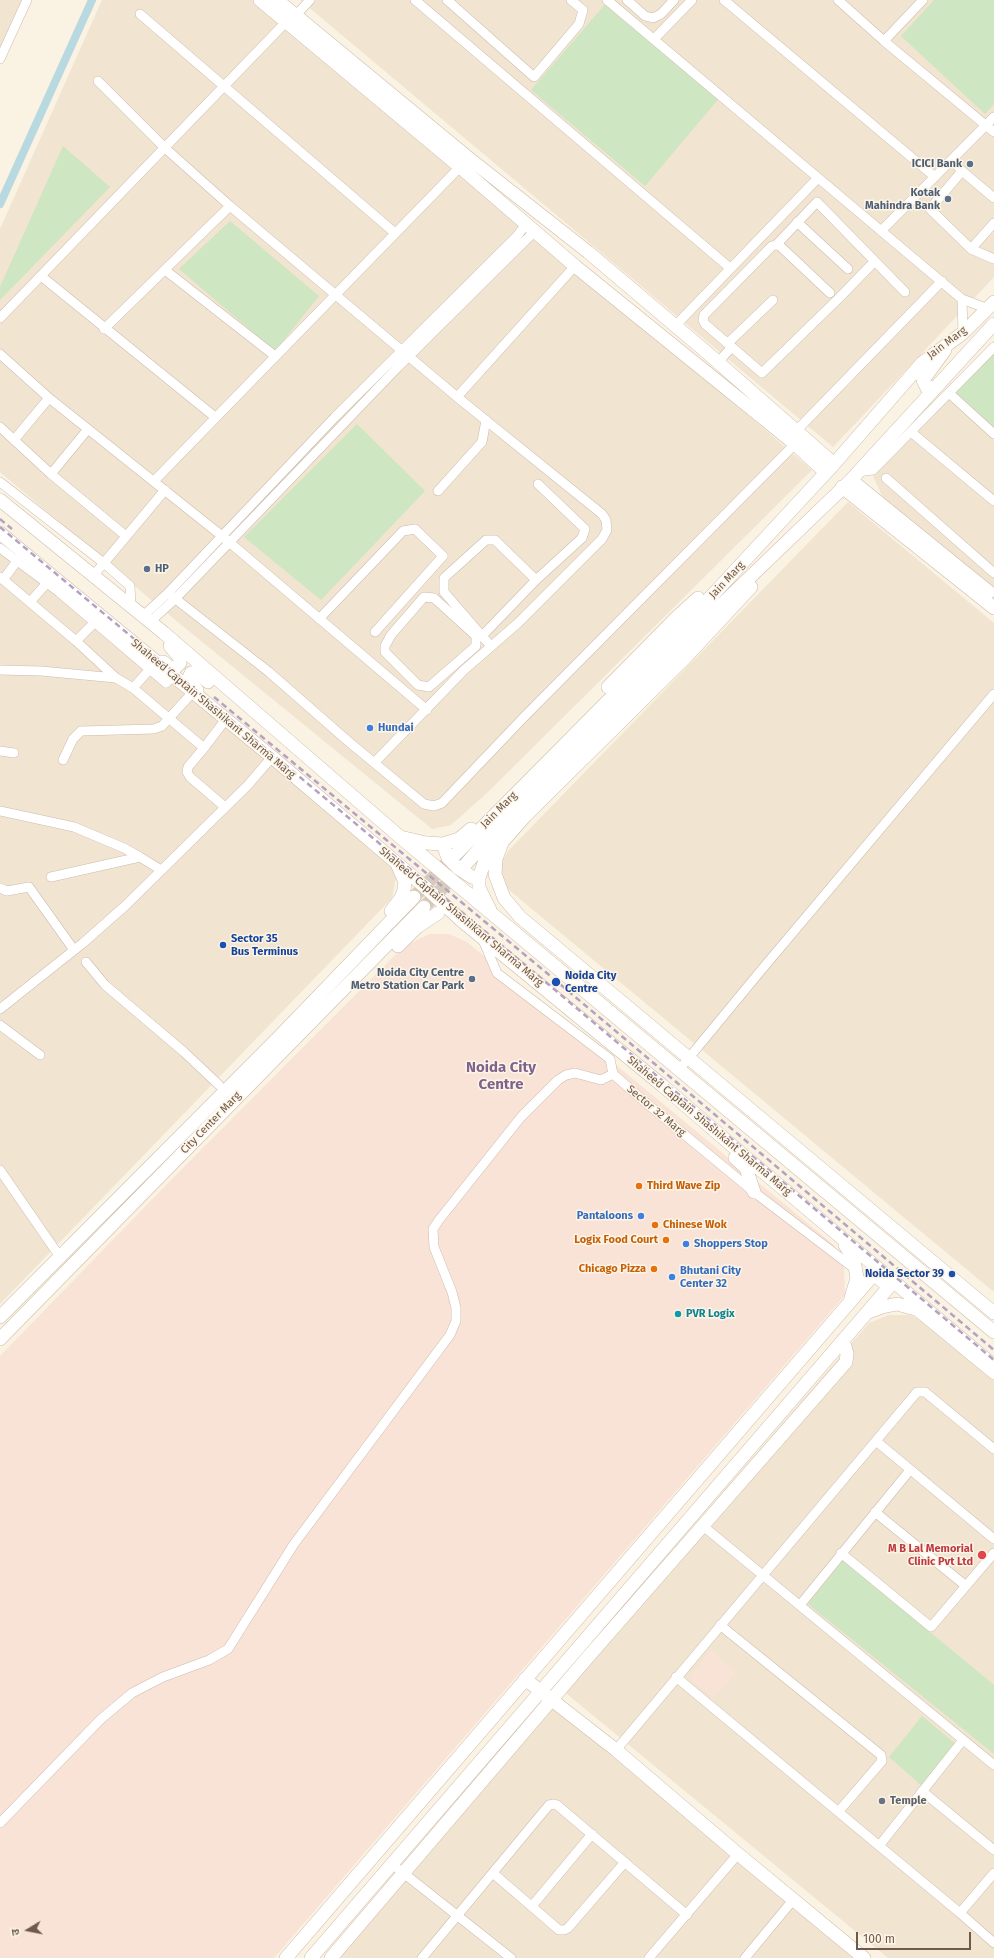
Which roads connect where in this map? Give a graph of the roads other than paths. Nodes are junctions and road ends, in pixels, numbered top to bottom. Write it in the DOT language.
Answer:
graph roads {
  1 [pos="21,0"];
  2 [pos="27,0"];
  3 [pos="260,0"];
  4 [pos="277,0"];
  5 [pos="310,0"];
  6 [pos="415,0"];
  7 [pos="447,0"];
  8 [pos="571,0"];
  9 [pos="607,0"];
  10 [pos="627,0"];
  11 [pos="674,0"];
  12 [pos="692,0"];
  13 [pos="724,0"];
  14 [pos="838,0"];
  15 [pos="923,0"];
  16 [pos="140,14"];
  17 [pos="291,19"];
  18 [pos="654,40"];
  19 [pos="884,41"];
  20 [pos="0,46"];
  21 [pos="0,59"];
  22 [pos="98,81"];
  23 [pos="224,88"];
  24 [pos="994,117"];
  25 [pos="987,125"];
  26 [pos="994,132"];
  27 [pos="165,148"];
  28 [pos="952,160"];
  29 [pos="460,167"];
  30 [pos="962,171"];
  31 [pos="935,177"];
  32 [pos="818,178"];
  33 [pos="994,198"];
  34 [pos="230,206"];
  35 [pos="539,215"];
  36 [pos="797,222"];
  37 [pos="994,223"];
  38 [pos="530,227"];
  39 [pos="881,231"];
  40 [pos="394,233"];
  41 [pos="776,245"];
  42 [pos="971,249"];
  43 [pos="994,260"];
  44 [pos="874,262"];
  45 [pos="575,266"];
  46 [pos="730,268"];
  47 [pos="848,269"];
  48 [pos="165,270"];
  49 [pos="40,276"];
  50 [pos="942,281"];
  51 [pos="905,292"];
  52 [pos="830,293"];
  53 [pos="334,295"];
  54 [pos="962,299"];
  55 [pos="773,300"];
  56 [pos="991,305"];
  57 [pos="0,318"];
  58 [pos="994,324"];
  59 [pos="675,326"];
  60 [pos="104,329"];
  61 [pos="963,333"];
  62 [pos="730,345"];
  63 [pos="947,345"];
  64 [pos="994,347"];
  65 [pos="401,350"];
  66 [pos="0,354"];
  67 [pos="275,356"];
  68 [pos="409,357"];
  69 [pos="718,362"];
  70 [pos="936,387"];
  71 [pos="949,393"];
  72 [pos="457,397"];
  73 [pos="49,398"];
  74 [pos="215,418"];
  75 [pos="486,420"];
  76 [pos="0,427"];
  77 [pos="88,429"];
  78 [pos="911,432"];
  79 [pos="994,434"];
  80 [pos="795,438"];
  81 [pos="14,440"];
  82 [pos="829,468"];
  83 [pos="51,474"];
  84 [pos="886,478"];
  85 [pos="850,480"];
  86 [pos="154,481"];
  87 [pos="0,482"];
  88 [pos="538,484"];
  89 [pos="165,490"];
  90 [pos="438,491"];
  91 [pos="0,500"];
  92 [pos="994,501"];
  93 [pos="0,511"];
  94 [pos="14,511"];
  95 [pos="0,533"];
  96 [pos="126,536"];
  97 [pos="222,536"];
  98 [pos="765,539"];
  99 [pos="229,543"];
  100 [pos="0,548"];
  101 [pos="17,561"];
  102 [pos="769,561"];
  103 [pos="104,564"];
  104 [pos="994,573"];
  105 [pos="93,576"];
  106 [pos="2,578"];
  107 [pos="536,580"];
  108 [pos="47,583"];
  109 [pos="168,593"];
  110 [pos="994,596"];
  111 [pos="175,599"];
  112 [pos="30,602"];
  113 [pos="132,607"];
  114 [pos="994,608"];
  115 [pos="146,619"];
  116 [pos="319,619"];
  117 [pos="95,622"];
  118 [pos="382,624"];
  119 [pos="375,632"];
  120 [pos="164,633"];
  121 [pos="391,635"];
  122 [pos="482,636"];
  123 [pos="76,641"];
  124 [pos="492,646"];
  125 [pos="149,655"];
  126 [pos="150,668"];
  127 [pos="0,670"];
  128 [pos="174,676"];
  129 [pos="116,678"];
  130 [pos="133,688"];
  131 [pos="193,692"];
  132 [pos="994,694"];
  133 [pos="239,698"];
  134 [pos="427,710"];
  135 [pos="224,717"];
  136 [pos="169,718"];
  137 [pos="204,748"];
  138 [pos="0,751"];
  139 [pos="14,753"];
  140 [pos="272,757"];
  141 [pos="63,760"];
  142 [pos="375,762"];
  143 [pos="225,807"];
  144 [pos="0,811"];
  145 [pos="400,837"];
  146 [pos="503,840"];
  147 [pos="443,844"];
  148 [pos="455,855"];
  149 [pos="140,857"];
  150 [pos="397,863"];
  151 [pos="465,865"];
  152 [pos="161,870"];
  153 [pos="51,877"];
  154 [pos="479,878"];
  155 [pos="405,882"];
  156 [pos="0,888"];
  157 [pos="414,898"];
  158 [pos="424,908"];
  159 [pos="438,913"];
  160 [pos="493,915"];
  161 [pos="462,921"];
  162 [pos="481,936"];
  163 [pos="74,950"];
  164 [pos="86,962"];
  165 [pos="0,1009"];
  166 [pos="0,1025"];
  167 [pos="40,1055"];
  168 [pos="689,1057"];
  169 [pos="678,1071"];
  170 [pos="613,1074"];
  171 [pos="219,1084"];
  172 [pos="701,1119"];
  173 [pos="0,1170"];
  174 [pos="754,1192"];
  175 [pos="89,1228"];
  176 [pos="836,1234"];
  177 [pos="97,1240"];
  178 [pos="60,1257"];
  179 [pos="855,1269"];
  180 [pos="850,1302"];
  181 [pos="911,1306"];
  182 [pos="994,1313"];
  183 [pos="865,1314"];
  184 [pos="932,1314"];
  185 [pos="0,1317"];
  186 [pos="994,1332"];
  187 [pos="0,1339"];
  188 [pos="844,1340"];
  189 [pos="994,1366"];
  190 [pos="994,1375"];
  191 [pos="876,1441"];
  192 [pos="994,1449"];
  193 [pos="910,1470"];
  194 [pos="875,1512"];
  195 [pos="703,1526"];
  196 [pos="994,1539"];
  197 [pos="841,1553"];
  198 [pos="994,1553"];
  199 [pos="763,1575"];
  200 [pos="966,1586"];
  201 [pos="800,1605"];
  202 [pos="720,1625"];
  203 [pos="676,1677"];
  204 [pos="525,1679"];
  205 [pos="541,1691"];
  206 [pos="552,1700"];
  207 [pos="963,1740"];
  208 [pos="616,1750"];
  209 [pos="994,1765"];
  210 [pos="922,1792"];
  211 [pos="839,1811"];
  212 [pos="0,1823"];
  213 [pos="592,1834"];
  214 [pos="879,1846"];
  215 [pos="994,1850"];
  216 [pos="738,1854"];
  217 [pos="625,1862"];
  218 [pos="392,1864"];
  219 [pos="994,1873"];
  220 [pos="404,1874"];
  221 [pos="494,1874"];
  222 [pos="793,1900"];
  223 [pos="532,1906"];
  224 [pos="960,1913"];
  225 [pos="687,1915"];
  226 [pos="458,1916"];
  227 [pos="994,1943"];
  228 [pos="286,1958"];
  229 [pos="311,1958"];
  230 [pos="331,1958"];
  231 [pos="422,1958"];
  232 [pos="511,1958"];
  233 [pos="649,1958"];
  234 [pos="745,1958"];
  235 [pos="864,1958"];
  1 -- 20 [label="street"];
  2 -- 21 [label="street"];
  3 -- 17 [label="main road"];
  4 -- 17 [label="main road"];
  5 -- 17 [label="street"];
  6 -- 46 [label="street"];
  7 -- 8 [label="street"];
  9 -- 18 [label="street"];
  10 -- 11 [label="street"];
  12 -- 18 [label="street"];
  13 -- 31 [label="street"];
  14 -- 19 [label="street"];
  15 -- 19 [label="street"];
  16 -- 23 [label="street"];
  17 -- 23 [label="street"];
  17 -- 29 [label="main road"];
  17 -- 35 [label="main road"];
  18 -- 32 [label="street"];
  19 -- 25 [label="street"];
  22 -- 27 [label="street"];
  23 -- 27 [label="street"];
  23 -- 40 [label="street"];
  24 -- 25 [label="street"];
  25 -- 26 [label="street"];
  25 -- 28 [label="street"];
  27 -- 34 [label="street"];
  27 -- 49 [label="street"];
  28 -- 30 [label="street"];
  28 -- 31 [label="street"];
  29 -- 38 [label="main road"];
  29 -- 40 [label="street"];
  30 -- 33 [label="street"];
  30 -- 42 [label="street"];
  31 -- 39 [label="street"];
  32 -- 39 [label="street"];
  32 -- 46 [label="street"];
  34 -- 48 [label="street"];
  34 -- 53 [label="street"];
  35 -- 38 [label="main road"];
  35 -- 59 [label="main road"];
  36 -- 41 [label="street"];
  36 -- 44 [label="street"];
  36 -- 47 [label="street"];
  37 -- 42 [label="street"];
  38 -- 45 [label="main road"];
  38 -- 65 [label="street"];
  38 -- 68 [label="street"];
  39 -- 50 [label="street"];
  40 -- 53 [label="street"];
  41 -- 52 [label="street"];
  41 -- 62 [label="street"];
  42 -- 43 [label="street"];
  44 -- 51 [label="street"];
  44 -- 62 [label="street"];
  45 -- 72 [label="street"];
  45 -- 80 [label="main road"];
  46 -- 59 [label="street"];
  48 -- 60 [label="street"];
  48 -- 67 [label="street"];
  49 -- 57 [label="street"];
  49 -- 60 [label="street"];
  50 -- 54 [label="street"];
  50 -- 80 [label="street"];
  53 -- 65 [label="street"];
  53 -- 67 [label="street"];
  54 -- 56 [label="street"];
  54 -- 61 [label="street"];
  55 -- 62 [label="street"];
  56 -- 61 [label="main road, Jain Marg"];
  58 -- 70 [label="main road, Jain Marg"];
  59 -- 69 [label="main road"];
  60 -- 74 [label="street"];
  61 -- 63 [label="main road, Jain Marg"];
  62 -- 69 [label="street"];
  63 -- 70 [label="main road"];
  63 -- 82 [label="main road, Jain Marg"];
  64 -- 71 [label="street"];
  65 -- 68 [label="street"];
  65 -- 97 [label="street"];
  66 -- 73 [label="street"];
  67 -- 74 [label="street"];
  68 -- 72 [label="street"];
  68 -- 99 [label="street"];
  69 -- 80 [label="main road"];
  70 -- 85 [label="main road, Jain Marg"];
  71 -- 78 [label="street"];
  71 -- 79 [label="street"];
  72 -- 75 [label="street"];
  73 -- 77 [label="street"];
  73 -- 81 [label="street"];
  74 -- 86 [label="street"];
  75 -- 90 [label="street"];
  75 -- 124 [label="street"];
  76 -- 81 [label="street"];
  77 -- 83 [label="street"];
  77 -- 86 [label="street"];
  78 -- 85 [label="street"];
  78 -- 92 [label="street"];
  80 -- 82 [label="main road"];
  80 -- 142 [label="street"];
  81 -- 83 [label="street"];
  82 -- 98 [label="main road, Jain Marg"];
  83 -- 96 [label="street"];
  84 -- 104 [label="street"];
  85 -- 102 [label="main road, Jain Marg"];
  85 -- 110 [label="main road"];
  85 -- 114 [label="main road"];
  86 -- 89 [label="street"];
  87 -- 103 [label="street"];
  88 -- 107 [label="street"];
  89 -- 96 [label="street"];
  89 -- 97 [label="street"];
  91 -- 94 [label="main road, Shaheed Captain Shashikant Sharma Marg"];
  93 -- 94 [label="main road"];
  94 -- 105 [label="main road, Shaheed Captain Shashikant Sharma Marg"];
  95 -- 125 [label="main road, Shaheed Captain Shashikant Sharma Marg"];
  96 -- 103 [label="street"];
  97 -- 99 [label="street"];
  97 -- 109 [label="street"];
  98 -- 147 [label="main road"];
  98 -- 148 [label="main road, Jain Marg"];
  99 -- 111 [label="street"];
  99 -- 116 [label="street"];
  100 -- 101 [label="street"];
  101 -- 106 [label="street"];
  101 -- 108 [label="street"];
  102 -- 146 [label="main road"];
  102 -- 151 [label="main road, Jain Marg"];
  103 -- 105 [label="street"];
  103 -- 113 [label="street"];
  105 -- 113 [label="main road, Shaheed Captain Shashikant Sharma Marg"];
  106 -- 112 [label="street"];
  107 -- 122 [label="street"];
  107 -- 122 [label="street"];
  108 -- 112 [label="street"];
  108 -- 117 [label="street"];
  109 -- 111 [label="street"];
  109 -- 115 [label="street"];
  111 -- 115 [label="street"];
  111 -- 142 [label="street"];
  112 -- 123 [label="street"];
  113 -- 115 [label="main road, Shaheed Captain Shashikant Sharma Marg"];
  115 -- 120 [label="main road, Shaheed Captain Shashikant Sharma Marg"];
  116 -- 118 [label="street"];
  116 -- 134 [label="street"];
  117 -- 123 [label="street"];
  117 -- 126 [label="street"];
  118 -- 119 [label="street"];
  118 -- 121 [label="street"];
  120 -- 125 [label="main road"];
  120 -- 133 [label="main road, Shaheed Captain Shashikant Sharma Marg"];
  121 -- 121 [label="street"];
  122 -- 124 [label="street"];
  123 -- 129 [label="street"];
  124 -- 134 [label="street"];
  125 -- 128 [label="main road, Shaheed Captain Shashikant Sharma Marg"];
  126 -- 128 [label="street"];
  126 -- 130 [label="street"];
  127 -- 129 [label="street"];
  128 -- 131 [label="main road, Shaheed Captain Shashikant Sharma Marg"];
  129 -- 130 [label="street"];
  130 -- 136 [label="street"];
  131 -- 135 [label="main road, Shaheed Captain Shashikant Sharma Marg"];
  131 -- 136 [label="street"];
  132 -- 168 [label="street"];
  133 -- 135 [label="main road"];
  133 -- 145 [label="main road, Shaheed Captain Shashikant Sharma Marg"];
  134 -- 142 [label="street"];
  135 -- 137 [label="street"];
  135 -- 140 [label="main road, Shaheed Captain Shashikant Sharma Marg"];
  136 -- 137 [label="street"];
  136 -- 141 [label="street"];
  137 -- 143 [label="street"];
  138 -- 139 [label="street"];
  140 -- 143 [label="street"];
  140 -- 150 [label="main road, Shaheed Captain Shashikant Sharma Marg"];
  143 -- 152 [label="street"];
  144 -- 149 [label="street"];
  145 -- 147 [label="main road"];
  145 -- 160 [label="main road, Shaheed Captain Shashikant Sharma Marg"];
  146 -- 154 [label="main road"];
  146 -- 168 [label="main road"];
  147 -- 154 [label="main road"];
  149 -- 152 [label="street"];
  149 -- 153 [label="street"];
  150 -- 155 [label="main road"];
  150 -- 161 [label="main road, Shaheed Captain Shashikant Sharma Marg"];
  152 -- 163 [label="street"];
  154 -- 160 [label="main road"];
  155 -- 159 [label="main road"];
  155 -- 171 [label="main road"];
  156 -- 163 [label="street"];
  157 -- 175 [label="main road, City Center Marg"];
  158 -- 177 [label="main road, City Center Marg"];
  159 -- 161 [label="main road"];
  159 -- 177 [label="main road"];
  160 -- 169 [label="main road, Shaheed Captain Shashikant Sharma Marg"];
  161 -- 162 [label="main road, Shaheed Captain Shashikant Sharma Marg"];
  162 -- 170 [label="street, Sector 32 Marg"];
  162 -- 172 [label="main road, Shaheed Captain Shashikant Sharma Marg"];
  163 -- 165 [label="street"];
  164 -- 171 [label="street"];
  166 -- 167 [label="street"];
  168 -- 169 [label="street"];
  168 -- 182 [label="main road"];
  169 -- 186 [label="main road, Shaheed Captain Shashikant Sharma Marg"];
  170 -- 174 [label="street, Sector 32 Marg"];
  170 -- 212 [label="street"];
  171 -- 175 [label="main road"];
  172 -- 174 [label="main road"];
  172 -- 176 [label="main road, Shaheed Captain Shashikant Sharma Marg"];
  173 -- 178 [label="street"];
  174 -- 179 [label="street, Sector 32 Marg"];
  175 -- 178 [label="main road, City Center Marg"];
  176 -- 179 [label="main road"];
  176 -- 184 [label="main road, Shaheed Captain Shashikant Sharma Marg"];
  177 -- 187 [label="main road, City Center Marg"];
  178 -- 185 [label="main road, City Center Marg"];
  179 -- 180 [label="main road"];
  180 -- 183 [label="main road"];
  180 -- 204 [label="main road"];
  181 -- 183 [label="main road"];
  181 -- 184 [label="main road"];
  181 -- 190 [label="street"];
  183 -- 188 [label="main road"];
  184 -- 189 [label="main road, Shaheed Captain Shashikant Sharma Marg"];
  188 -- 195 [label="main road"];
  188 -- 205 [label="main road"];
  191 -- 192 [label="street"];
  191 -- 193 [label="street"];
  191 -- 199 [label="street"];
  193 -- 194 [label="street"];
  193 -- 196 [label="street"];
  194 -- 197 [label="street"];
  194 -- 200 [label="street"];
  195 -- 199 [label="street"];
  195 -- 206 [label="main road"];
  197 -- 200 [label="street"];
  197 -- 201 [label="street"];
  198 -- 200 [label="street"];
  199 -- 201 [label="street"];
  199 -- 202 [label="street"];
  201 -- 207 [label="street"];
  202 -- 203 [label="street"];
  202 -- 211 [label="street"];
  203 -- 208 [label="street"];
  203 -- 211 [label="street"];
  204 -- 205 [label="main road"];
  204 -- 228 [label="main road"];
  205 -- 206 [label="main road"];
  205 -- 218 [label="main road"];
  206 -- 208 [label="main road"];
  206 -- 220 [label="main road"];
  207 -- 209 [label="street"];
  207 -- 210 [label="street"];
  208 -- 216 [label="main road"];
  210 -- 214 [label="street"];
  210 -- 215 [label="street"];
  211 -- 214 [label="street"];
  213 -- 217 [label="street"];
  213 -- 221 [label="street"];
  213 -- 223 [label="street"];
  214 -- 224 [label="street"];
  216 -- 222 [label="main road"];
  216 -- 225 [label="street"];
  217 -- 223 [label="street"];
  217 -- 225 [label="street"];
  218 -- 220 [label="street"];
  218 -- 229 [label="main road"];
  219 -- 224 [label="street"];
  220 -- 226 [label="street"];
  220 -- 230 [label="main road"];
  221 -- 223 [label="street"];
  221 -- 226 [label="street"];
  222 -- 234 [label="street"];
  222 -- 235 [label="main road"];
  224 -- 227 [label="street"];
  225 -- 233 [label="street"];
  226 -- 231 [label="street"];
  226 -- 232 [label="street"];
}
